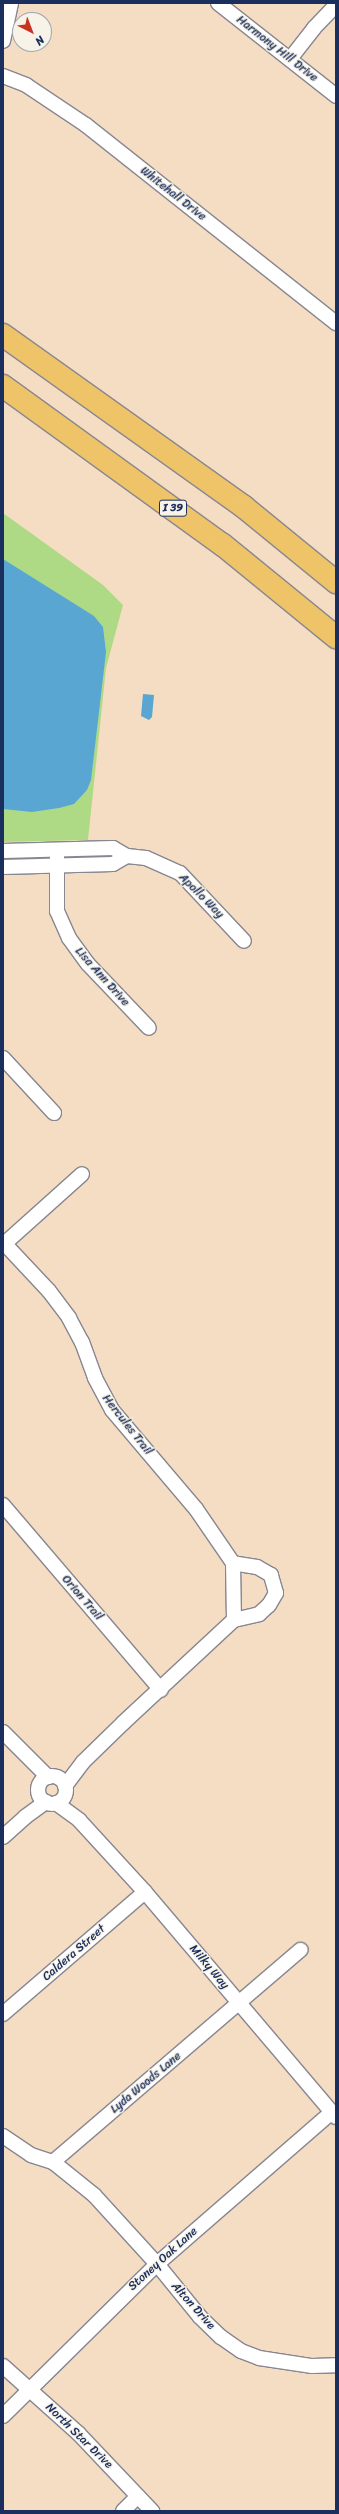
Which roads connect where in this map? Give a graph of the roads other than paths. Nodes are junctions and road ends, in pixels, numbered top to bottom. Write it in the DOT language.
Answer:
graph roads {
  1 [pos="11,3"];
  2 [pos="218,3"];
  3 [pos="336,5"];
  4 [pos="3,41"];
  5 [pos="290,59"];
  6 [pos="3,76"];
  7 [pos="336,96"];
  8 [pos="336,323"];
  9 [pos="3,335"];
  10 [pos="3,386"];
  11 [pos="336,582"];
  12 [pos="336,637"];
  13 [pos="3,851"];
  14 [pos="57,851"];
  15 [pos="127,856"];
  16 [pos="57,866"];
  17 [pos="3,867"];
  18 [pos="244,941"];
  19 [pos="149,1028"];
  20 [pos="3,1058"];
  21 [pos="54,1113"];
  22 [pos="82,1174"];
  23 [pos="3,1243"];
  24 [pos="3,1505"];
  25 [pos="232,1564"];
  26 [pos="234,1620"];
  27 [pos="161,1690"];
  28 [pos="3,1732"];
  29 [pos="52,1790"];
  30 [pos="3,1837"];
  31 [pos="145,1892"];
  32 [pos="300,1950"];
  33 [pos="239,2003"];
  34 [pos="3,2014"];
  35 [pos="334,2115"];
  36 [pos="3,2136"];
  37 [pos="53,2162"];
  38 [pos="156,2264"];
  39 [pos="336,2365"];
  40 [pos="3,2366"];
  41 [pos="31,2390"];
  42 [pos="3,2416"];
  43 [pos="138,2496"];
  44 [pos="123,2511"];
  45 [pos="152,2511"];
  1 -- 4 [label="street"];
  2 -- 5 [label="street, Harmony Hill Drive"];
  3 -- 5 [label="street"];
  5 -- 7 [label="street, Harmony Hill Drive"];
  6 -- 8 [label="street, Whitehall Drive"];
  9 -- 11 [label="highway"];
  10 -- 12 [label="highway, I 39"];
  13 -- 14 [label="street, Apollo Way"];
  14 -- 15 [label="street, Apollo Way"];
  14 -- 16 [label="street, Lisa Ann Drive"];
  15 -- 16 [label="street"];
  15 -- 18 [label="street, Apollo Way"];
  16 -- 17 [label="street"];
  16 -- 19 [label="street, Lisa Ann Drive"];
  20 -- 21 [label="street"];
  22 -- 23 [label="street"];
  23 -- 25 [label="street, Hercules Trail"];
  24 -- 27 [label="street, Orion Trail"];
  25 -- 26 [label="street"];
  25 -- 26 [label="street"];
  26 -- 27 [label="street"];
  27 -- 29 [label="street"];
  28 -- 29 [label="street, Milky Way"];
  29 -- 30 [label="street"];
  29 -- 31 [label="street, Milky Way"];
  31 -- 33 [label="street, Milky Way"];
  31 -- 34 [label="street, Caldera Street"];
  32 -- 33 [label="street, Lyda Woods Lane"];
  33 -- 35 [label="street, Milky Way"];
  33 -- 37 [label="street, Lyda Woods Lane"];
  35 -- 38 [label="street, Stoney Oak Lane"];
  36 -- 37 [label="street, Alton Drive"];
  37 -- 38 [label="street, Alton Drive"];
  38 -- 39 [label="street, Alton Drive"];
  38 -- 41 [label="street, Stoney Oak Lane"];
  40 -- 41 [label="street, North Star Drive"];
  41 -- 42 [label="street, Stoney Oak Lane"];
  41 -- 43 [label="street, North Star Drive"];
  43 -- 44 [label="street"];
  43 -- 45 [label="street, North Star Drive"];
}
